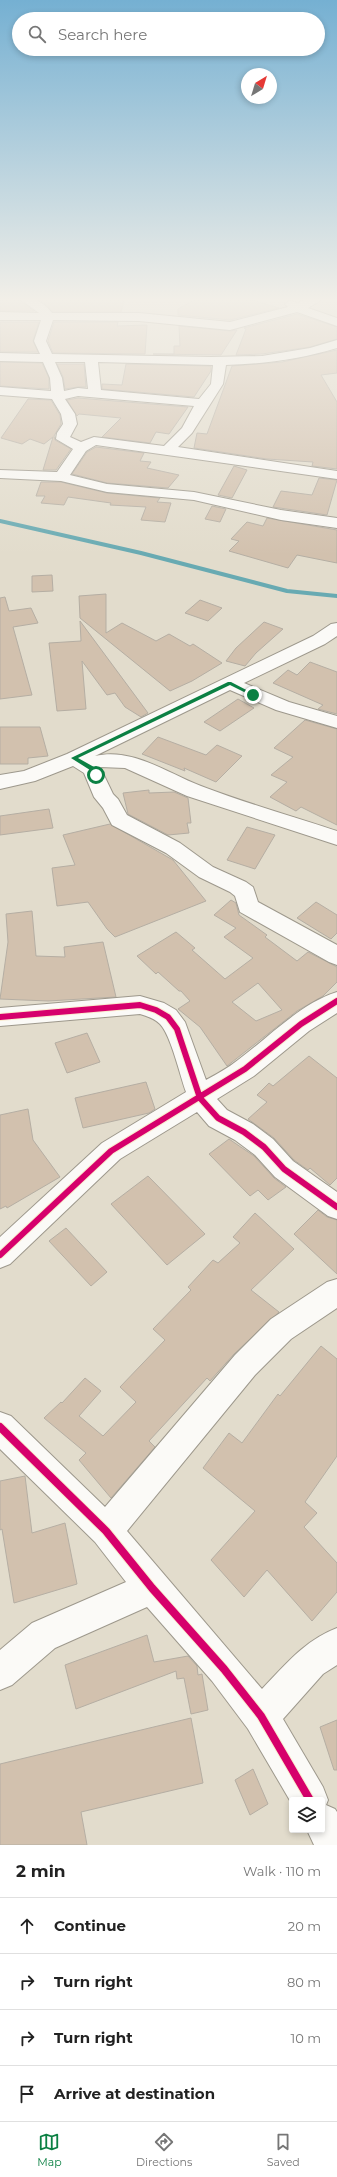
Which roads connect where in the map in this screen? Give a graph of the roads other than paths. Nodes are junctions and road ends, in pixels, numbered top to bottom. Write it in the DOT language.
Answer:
graph roads {
  1 [pos="57,383"];
  2 [pos="94,383"];
  3 [pos="217,383"];
  4 [pos="0,391"];
  5 [pos="95,394"];
  6 [pos="58,396"];
  7 [pos="203,403"];
  8 [pos="81,448"];
  9 [pos="169,450"];
  10 [pos="0,474"];
  11 [pos="337,475"];
  12 [pos="61,477"];
  13 [pos="337,523"];
  14 [pos="337,628"];
  15 [pos="230,683"];
  16 [pos="337,722"];
  17 [pos="80,761"];
  18 [pos="0,782"];
  19 [pos="337,838"];
  20 [pos="337,956"];
  21 [pos="337,1001"];
  22 [pos="0,1017"];
  23 [pos="200,1098"];
  24 [pos="335,1201"];
  25 [pos="0,1255"];
  26 [pos="337,1292"];
  27 [pos="0,1428"];
  28 [pos="106,1531"];
  29 [pos="152,1588"];
  30 [pos="337,1645"];
  31 [pos="0,1673"];
  32 [pos="261,1716"];
  33 [pos="308,1797"];
  34 [pos="325,1827"];
  35 [pos="335,1845"];
  1 -- 6 [label="street"];
  2 -- 5 [label="street"];
  3 -- 7 [label="street"];
  4 -- 6 [label="street"];
  5 -- 6 [label="street"];
  5 -- 7 [label="street"];
  6 -- 8 [label="street"];
  7 -- 9 [label="street"];
  8 -- 9 [label="street"];
  8 -- 12 [label="street"];
  9 -- 11 [label="street"];
  10 -- 12 [label="street"];
  12 -- 13 [label="street"];
  14 -- 15 [label="street"];
  15 -- 16 [label="street"];
  15 -- 17 [label="street"];
  17 -- 18 [label="street"];
  17 -- 19 [label="street"];
  17 -- 20 [label="street"];
  21 -- 23 [label="street"];
  22 -- 23 [label="street"];
  23 -- 24 [label="street"];
  23 -- 25 [label="street"];
  26 -- 28 [label="street"];
  27 -- 28 [label="street"];
  28 -- 29 [label="street"];
  29 -- 31 [label="street"];
  29 -- 32 [label="street"];
  30 -- 32 [label="street"];
  32 -- 33 [label="street"];
  34 -- 35 [label="street"];
}
